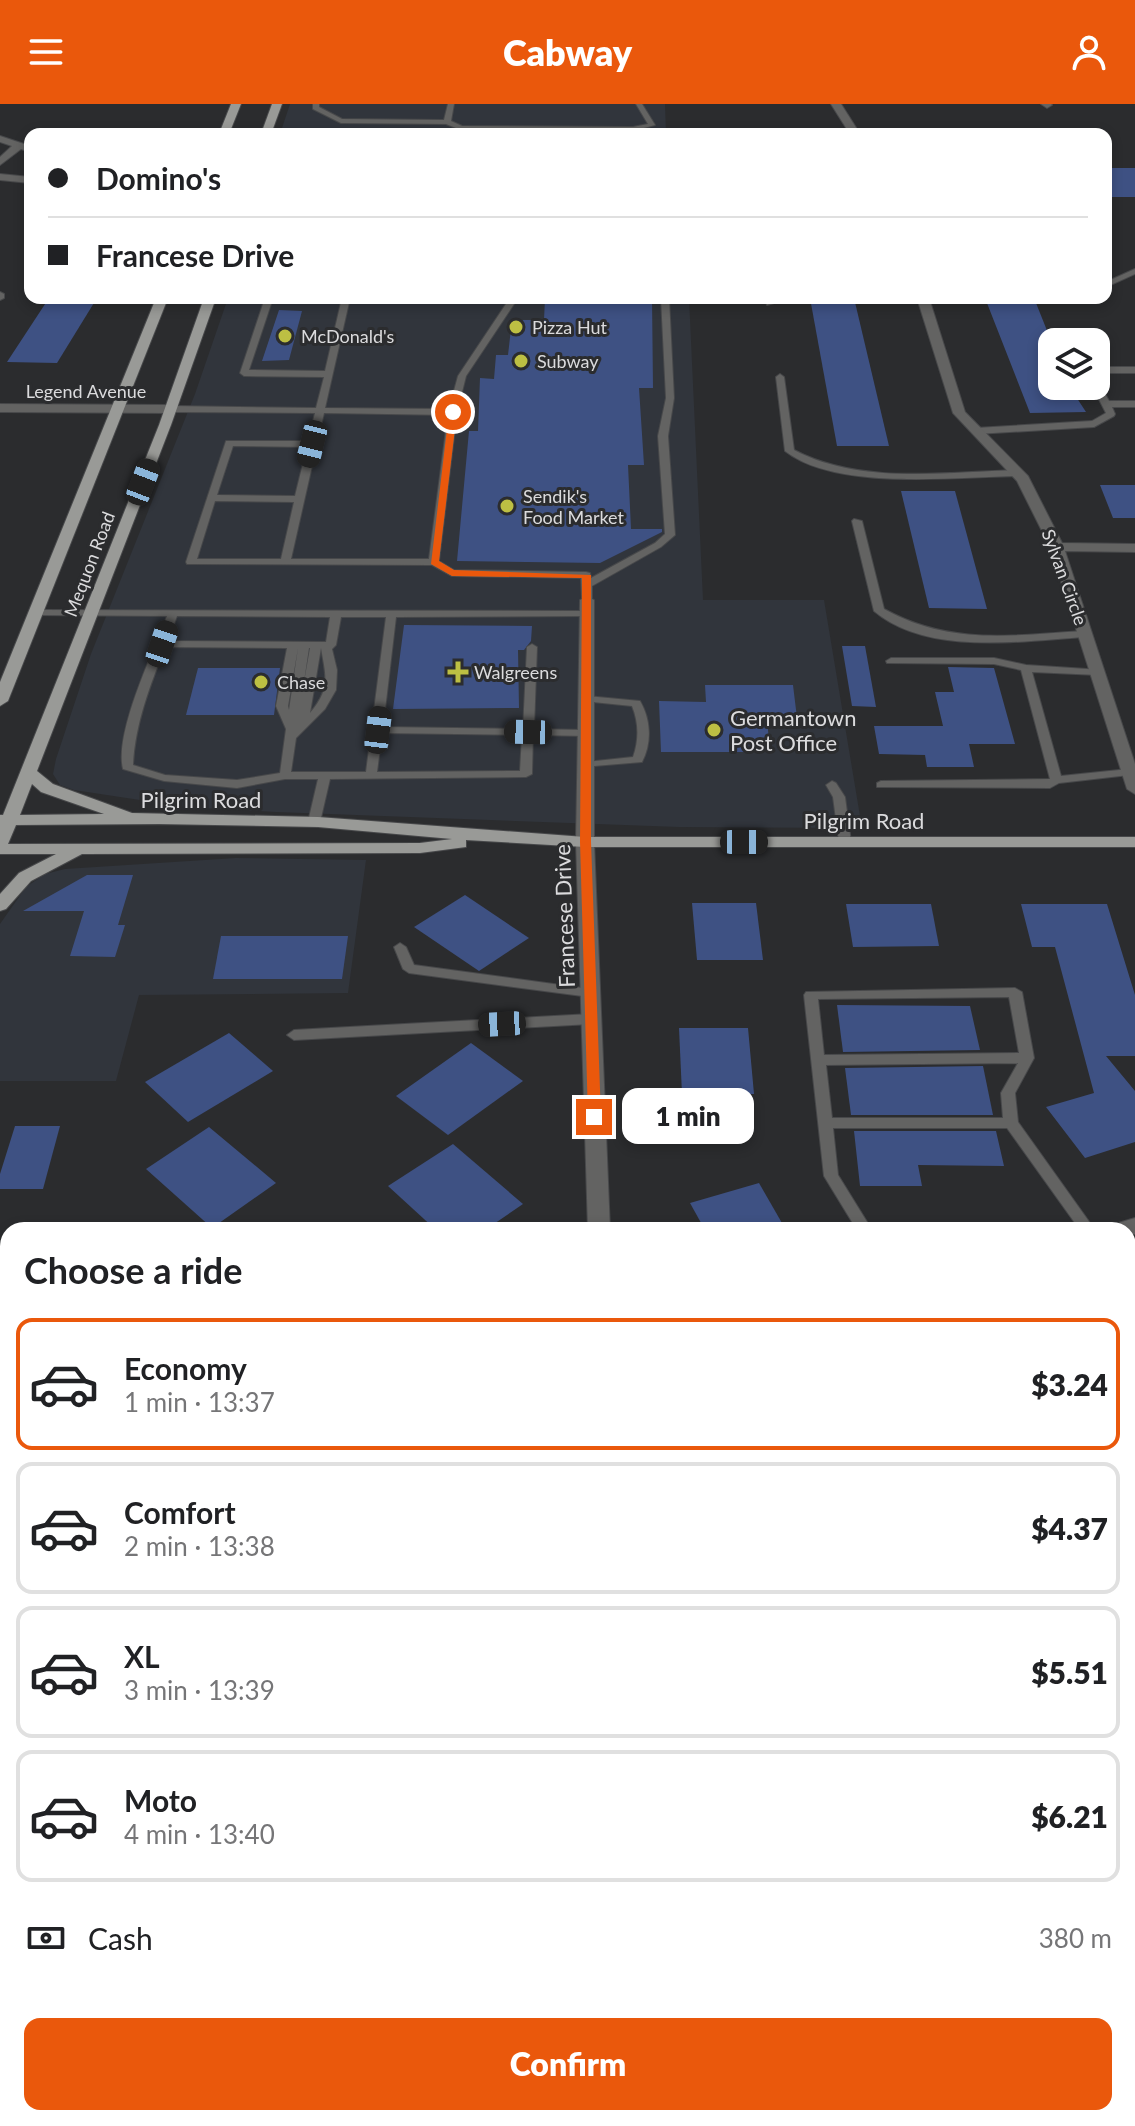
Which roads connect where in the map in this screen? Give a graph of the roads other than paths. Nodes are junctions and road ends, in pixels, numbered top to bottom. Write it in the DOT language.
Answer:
graph roads {
  1 [pos="236,104"];
  2 [pos="277,104"];
  3 [pos="451,104"];
  4 [pos="639,104"];
  5 [pos="836,104"];
  6 [pos="315,106"];
  7 [pos="447,122"];
  8 [pos="226,128"];
  9 [pos="268,128"];
  10 [pos="461,128"];
  11 [pos="638,128"];
  12 [pos="851,128"];
  13 [pos="0,139"];
  14 [pos="17,147"];
  15 [pos="24,148"];
  16 [pos="0,162"];
  17 [pos="0,177"];
  18 [pos="24,179"];
  19 [pos="1135,271"];
  20 [pos="1112,282"];
  21 [pos="160,304"];
  22 [pos="208,304"];
  23 [pos="267,304"];
  24 [pos="344,304"];
  25 [pos="510,304"];
  26 [pos="665,304"];
  27 [pos="925,304"];
  28 [pos="1110,370"];
  29 [pos="1135,370"];
  30 [pos="327,374"];
  31 [pos="780,377"];
  32 [pos="1104,400"];
  33 [pos="1106,404"];
  34 [pos="1135,404"];
  35 [pos="0,408"];
  36 [pos="119,409"];
  37 [pos="171,409"];
  38 [pos="318,411"];
  39 [pos="453,412"];
  40 [pos="976,431"];
  41 [pos="312,444"];
  42 [pos="1017,473"];
  43 [pos="211,498"];
  44 [pos="299,499"];
  45 [pos="857,521"];
  46 [pos="1057,547"];
  47 [pos="1135,548"];
  48 [pos="285,562"];
  49 [pos="434,562"];
  50 [pos="587,600"];
  51 [pos="36,613"];
  52 [pos="91,613"];
  53 [pos="173,613"];
  54 [pos="336,614"];
  55 [pos="391,615"];
  56 [pos="533,615"];
  57 [pos="533,630"];
  58 [pos="1085,634"];
  59 [pos="162,644"];
  60 [pos="313,647"];
  61 [pos="532,647"];
  62 [pos="891,661"];
  63 [pos="1026,668"];
  64 [pos="1098,672"];
  65 [pos="587,699"];
  66 [pos="0,701"];
  67 [pos="378,730"];
  68 [pos="298,731"];
  69 [pos="528,732"];
  70 [pos="586,733"];
  71 [pos="586,765"];
  72 [pos="28,772"];
  73 [pos="1129,772"];
  74 [pos="371,775"];
  75 [pos="285,776"];
  76 [pos="325,776"];
  77 [pos="1056,780"];
  78 [pos="832,785"];
  79 [pos="881,785"];
  80 [pos="1135,789"];
  81 [pos="4,820"];
  82 [pos="144,821"];
  83 [pos="231,822"];
  84 [pos="314,822"];
  85 [pos="496,840"];
  86 [pos="585,842"];
  87 [pos="845,842"];
  88 [pos="1135,842"];
  89 [pos="0,846"];
  90 [pos="225,848"];
  91 [pos="82,849"];
  92 [pos="0,905"];
  93 [pos="400,947"];
  94 [pos="590,993"];
  95 [pos="591,1019"];
  96 [pos="294,1035"];
  97 [pos="1027,1058"];
  98 [pos="818,1060"];
  99 [pos="825,1123"];
  100 [pos="1011,1123"];
  101 [pos="599,1222"];
  102 [pos="860,1222"];
  103 [pos="1082,1222"];
  1 -- 8 [label="main road"];
  2 -- 9 [label="main road"];
  3 -- 7 [label="lane"];
  4 -- 11 [label="lane"];
  5 -- 12 [label="street"];
  6 -- 7 [label="lane"];
  7 -- 10 [label="lane"];
  13 -- 14 [label="street"];
  14 -- 15 [label="street"];
  14 -- 16 [label="street"];
  17 -- 18 [label="street"];
  19 -- 20 [label="lane"];
  21 -- 36 [label="main road, Mequon Road"];
  22 -- 37 [label="main road, Mequon Road"];
  23 -- 30 [label="lane"];
  24 -- 30 [label="lane"];
  25 -- 39 [label="lane"];
  26 -- 50 [label="lane"];
  27 -- 40 [label="street, Sylvan Circle"];
  28 -- 29 [label="lane"];
  30 -- 38 [label="lane"];
  31 -- 42 [label="lane"];
  32 -- 33 [label="lane"];
  33 -- 34 [label="lane"];
  33 -- 40 [label="lane"];
  35 -- 36 [label="street, Legend Avenue"];
  36 -- 37 [label="street, Legend Avenue"];
  36 -- 51 [label="main road, Mequon Road"];
  37 -- 38 [label="lane"];
  37 -- 52 [label="main road, Mequon Road"];
  38 -- 39 [label="lane"];
  38 -- 41 [label="lane"];
  39 -- 49 [label="lane"];
  40 -- 42 [label="street, Sylvan Circle"];
  41 -- 43 [label="lane"];
  41 -- 44 [label="lane"];
  42 -- 46 [label="street, Sylvan Circle"];
  43 -- 44 [label="lane"];
  43 -- 48 [label="lane"];
  44 -- 48 [label="lane"];
  45 -- 58 [label="lane"];
  46 -- 47 [label="street"];
  46 -- 58 [label="street, Sylvan Circle"];
  48 -- 49 [label="lane"];
  49 -- 50 [label="lane"];
  50 -- 56 [label="lane"];
  50 -- 65 [label="street, Francese Drive"];
  51 -- 52 [label="lane"];
  51 -- 66 [label="main road, Mequon Road"];
  52 -- 53 [label="lane"];
  52 -- 72 [label="main road, Mequon Road"];
  53 -- 54 [label="lane"];
  53 -- 59 [label="lane"];
  54 -- 55 [label="lane"];
  54 -- 60 [label="lane"];
  55 -- 56 [label="lane"];
  55 -- 67 [label="lane"];
  56 -- 57 [label="lane"];
  58 -- 64 [label="street, Sylvan Circle"];
  59 -- 60 [label="lane"];
  59 -- 75 [label="lane"];
  60 -- 68 [label="lane"];
  60 -- 68 [label="lane"];
  60 -- 68 [label="lane"];
  61 -- 69 [label="lane"];
  62 -- 63 [label="lane"];
  63 -- 64 [label="lane"];
  63 -- 77 [label="lane"];
  64 -- 73 [label="street, Sylvan Circle"];
  65 -- 70 [label="street, Francese Drive"];
  65 -- 71 [label="lane"];
  67 -- 69 [label="lane"];
  67 -- 74 [label="lane"];
  68 -- 75 [label="lane"];
  69 -- 70 [label="lane"];
  69 -- 74 [label="lane"];
  70 -- 71 [label="street, Francese Drive"];
  71 -- 86 [label="street, Francese Drive"];
  72 -- 81 [label="main road, Mequon Road"];
  72 -- 82 [label="main road"];
  73 -- 77 [label="lane"];
  73 -- 80 [label="street, Sylvan Circle"];
  74 -- 76 [label="lane"];
  75 -- 76 [label="lane"];
  76 -- 84 [label="lane"];
  77 -- 79 [label="lane"];
  78 -- 87 [label="lane"];
  81 -- 82 [label="main road, Pilgrim Road"];
  81 -- 89 [label="main road, Mequon Road"];
  82 -- 83 [label="main road, Pilgrim Road"];
  83 -- 84 [label="main road, Pilgrim Road"];
  83 -- 90 [label="main road"];
  84 -- 85 [label="main road, Pilgrim Road"];
  85 -- 86 [label="main road, Pilgrim Road"];
  85 -- 90 [label="main road, Pilgrim Road"];
  86 -- 87 [label="main road, Pilgrim Road"];
  86 -- 94 [label="street, Francese Drive"];
  87 -- 88 [label="main road, Pilgrim Road"];
  89 -- 91 [label="main road, Pilgrim Road"];
  90 -- 91 [label="main road, Pilgrim Road"];
  91 -- 92 [label="main road"];
  93 -- 94 [label="lane"];
  94 -- 95 [label="street, Francese Drive"];
  95 -- 96 [label="lane"];
  95 -- 101 [label="street, Francese Drive"];
  97 -- 98 [label="lane"];
  97 -- 98 [label="lane"];
  97 -- 100 [label="lane"];
  98 -- 99 [label="lane"];
  99 -- 100 [label="lane"];
  99 -- 102 [label="lane"];
  100 -- 103 [label="lane"];
}
